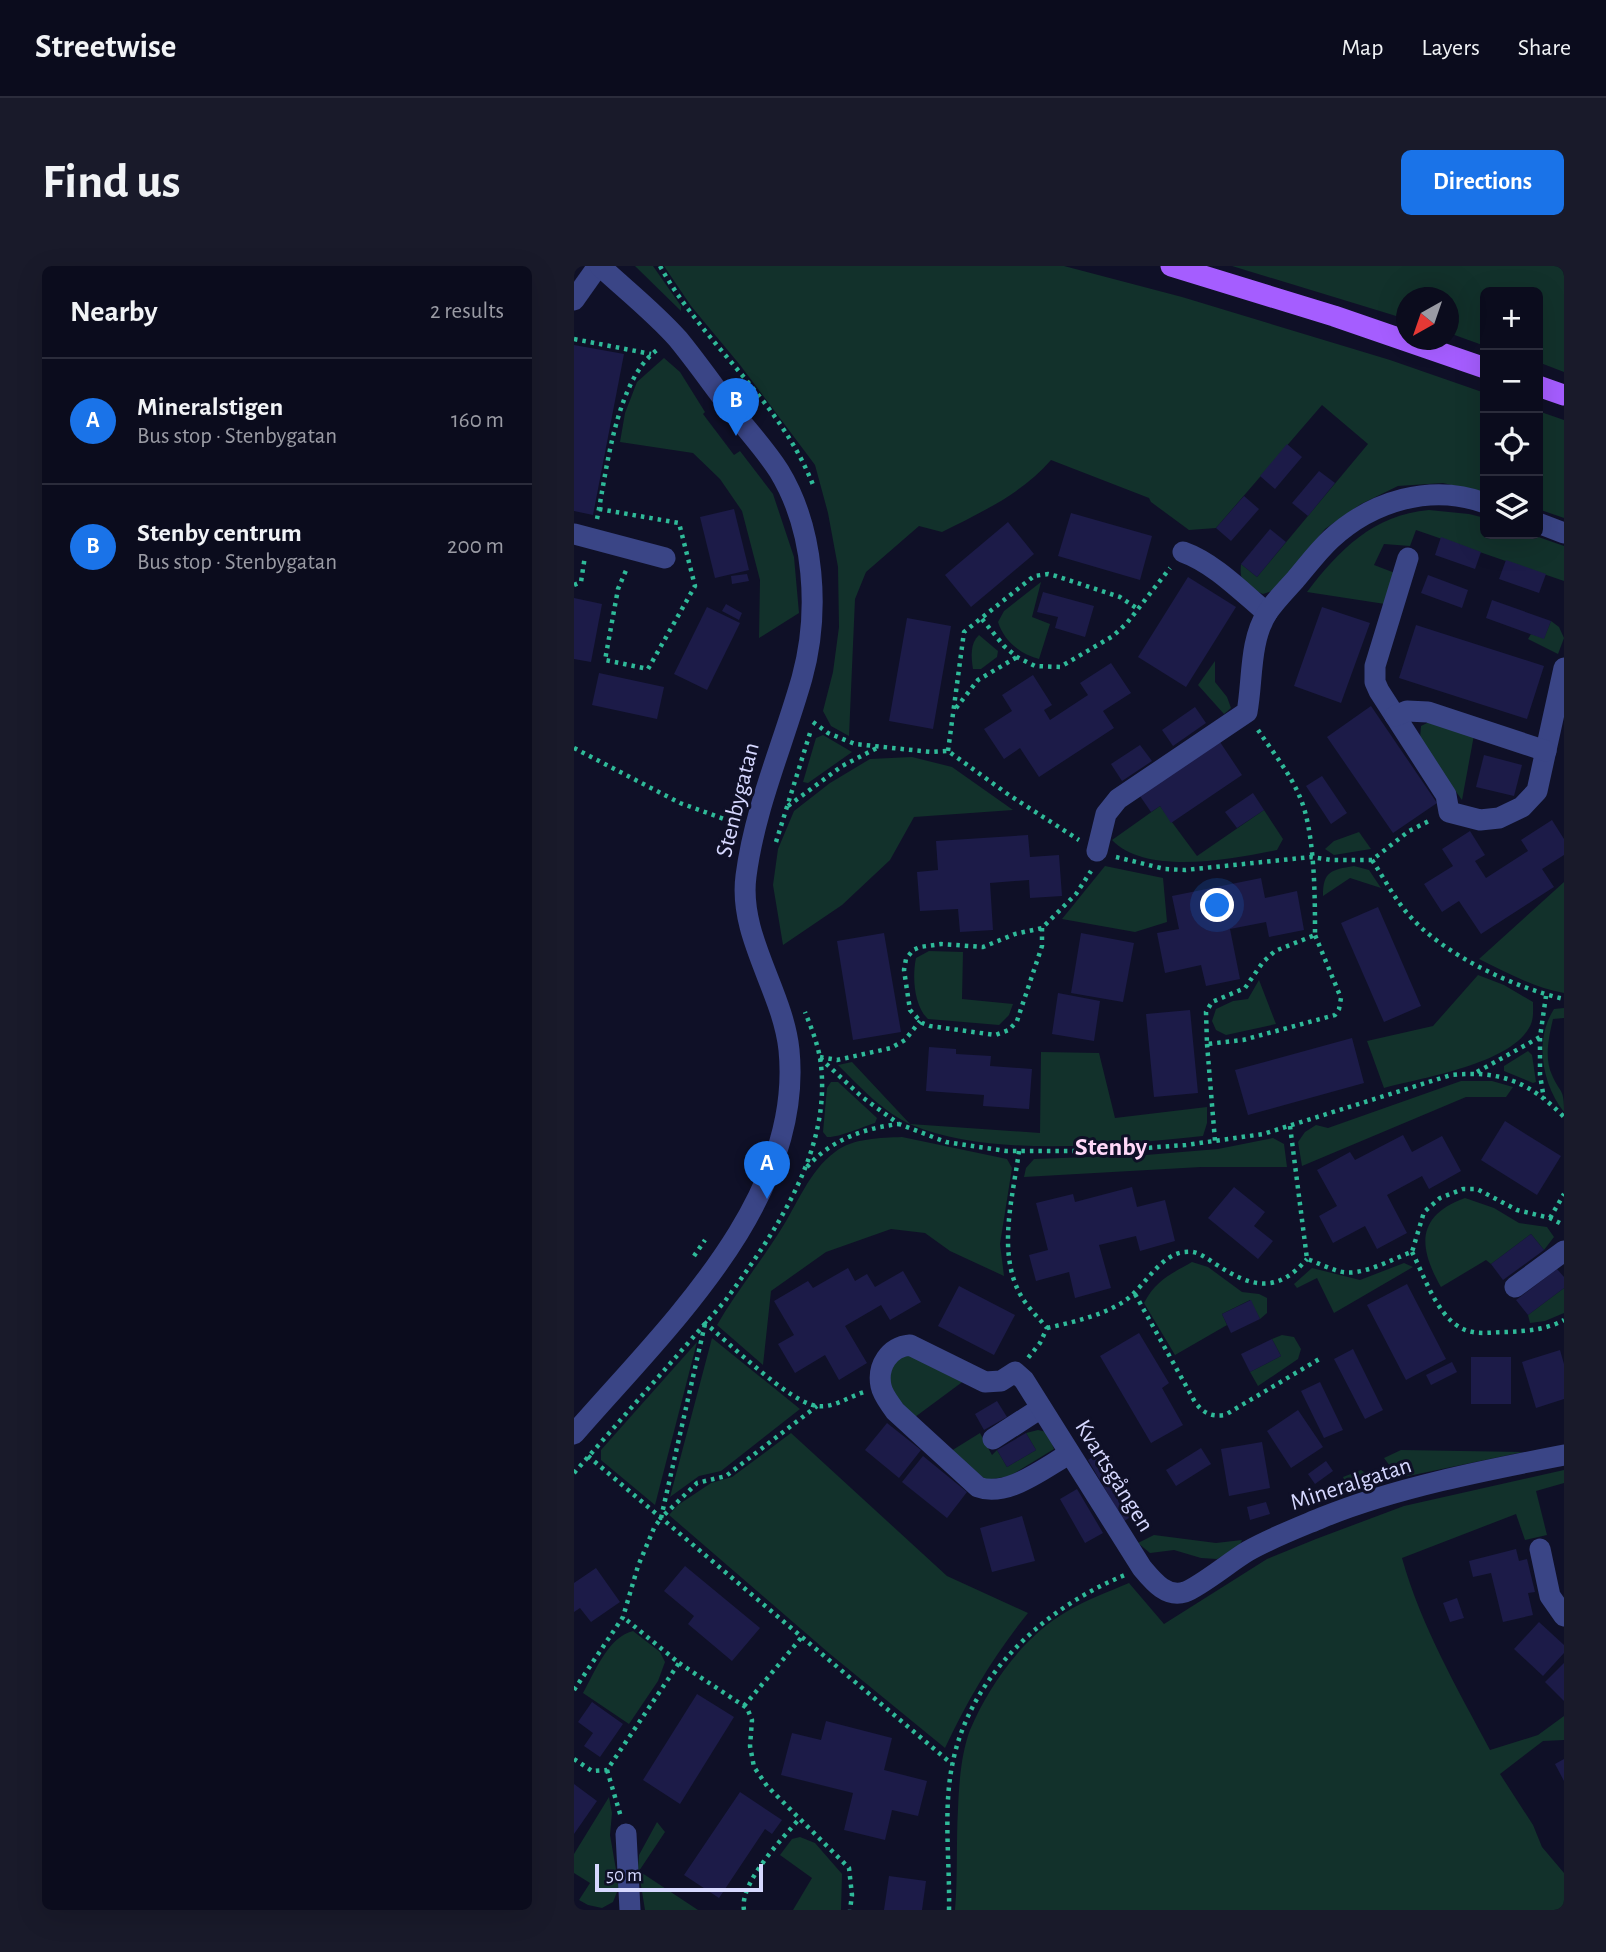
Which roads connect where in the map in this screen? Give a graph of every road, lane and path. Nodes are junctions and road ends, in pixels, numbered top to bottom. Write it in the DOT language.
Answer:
graph roads {
  1 [pos="599,266"];
  2 [pos="1171,266"];
  3 [pos="574,300"];
  4 [pos="700,324"];
  5 [pos="677,338"];
  6 [pos="574,339"];
  7 [pos="651,354"];
  8 [pos="1480,366"];
  9 [pos="1543,388"];
  10 [pos="1564,395"];
  11 [pos="1480,502"];
  12 [pos="599,509"];
  13 [pos="1543,525"];
  14 [pos="1564,533"];
  15 [pos="585,536"];
  16 [pos="1183,552"];
  17 [pos="665,558"];
  18 [pos="1408,558"];
  19 [pos="628,566"];
  20 [pos="574,584"];
  21 [pos="1138,609"];
  22 [pos="1267,613"];
  23 [pos="982,619"];
  24 [pos="1017,657"];
  25 [pos="1564,668"];
  26 [pos="1248,708"];
  27 [pos="955,709"];
  28 [pos="1395,716"];
  29 [pos="813,722"];
  30 [pos="574,748"];
  31 [pos="878,748"];
  32 [pos="948,751"];
  33 [pos="1546,751"];
  34 [pos="787,807"];
  35 [pos="1449,812"];
  36 [pos="754,827"];
  37 [pos="1097,851"];
  38 [pos="1311,857"];
  39 [pos="1372,860"];
  40 [pos="1042,928"];
  41 [pos="1315,935"];
  42 [pos="1546,995"];
  43 [pos="1564,999"];
  44 [pos="920,1021"];
  45 [pos="1540,1037"];
  46 [pos="1207,1044"];
  47 [pos="1476,1073"];
  48 [pos="1545,1100"];
  49 [pos="1564,1117"];
  50 [pos="899,1124"];
  51 [pos="1290,1126"];
  52 [pos="1215,1142"];
  53 [pos="1019,1151"];
  54 [pos="804,1170"];
  55 [pos="1564,1194"];
  56 [pos="1550,1218"];
  57 [pos="1564,1226"];
  58 [pos="1564,1251"];
  59 [pos="1412,1252"];
  60 [pos="1307,1259"];
  61 [pos="1515,1287"];
  62 [pos="1135,1293"];
  63 [pos="1564,1320"];
  64 [pos="1047,1328"];
  65 [pos="1321,1358"];
  66 [pos="1020,1376"];
  67 [pos="881,1386"];
  68 [pos="817,1406"];
  69 [pos="1041,1408"];
  70 [pos="574,1433"];
  71 [pos="993,1439"];
  72 [pos="1069,1454"];
  73 [pos="1564,1455"];
  74 [pos="588,1457"];
  75 [pos="662,1518"];
  76 [pos="1540,1549"];
  77 [pos="1142,1568"];
  78 [pos="1168,1592"];
  79 [pos="1563,1614"];
  80 [pos="624,1616"];
  81 [pos="801,1638"];
  82 [pos="679,1663"];
  83 [pos="574,1690"];
  84 [pos="744,1706"];
  85 [pos="574,1759"];
  86 [pos="952,1764"];
  87 [pos="607,1770"];
  88 [pos="800,1818"];
  89 [pos="626,1835"];
  90 [pos="630,1910"];
  91 [pos="744,1910"];
  92 [pos="850,1910"];
  93 [pos="948,1910"];
  1 -- 3 [label="street"];
  1 -- 5 [label="street, Stenbygatan"];
  2 -- 8 [label="main road"];
  4 -- 5 [label="path"];
  5 -- 7 [label="path"];
  5 -- 36 [label="street, Stenbygatan"];
  6 -- 7 [label="path"];
  7 -- 12 [label="path"];
  9 -- 10 [label="main road"];
  11 -- 22 [label="street"];
  12 -- 15 [label="path"];
  12 -- 19 [label="path"];
  13 -- 14 [label="street"];
  15 -- 17 [label="street"];
  15 -- 20 [label="path"];
  16 -- 21 [label="path"];
  16 -- 22 [label="street"];
  18 -- 28 [label="street"];
  21 -- 23 [label="path"];
  21 -- 24 [label="path"];
  22 -- 26 [label="street"];
  23 -- 24 [label="path"];
  23 -- 27 [label="path"];
  24 -- 27 [label="path"];
  25 -- 33 [label="street"];
  26 -- 37 [label="street"];
  26 -- 38 [label="path"];
  27 -- 32 [label="path"];
  28 -- 33 [label="street"];
  28 -- 35 [label="street"];
  29 -- 31 [label="path"];
  30 -- 36 [label="path"];
  31 -- 32 [label="path"];
  31 -- 34 [label="path"];
  32 -- 37 [label="path"];
  33 -- 35 [label="street"];
  35 -- 39 [label="path"];
  36 -- 70 [label="street, Stenbygatan"];
  37 -- 38 [label="path"];
  37 -- 40 [label="path"];
  38 -- 39 [label="path"];
  38 -- 41 [label="path"];
  39 -- 42 [label="path"];
  40 -- 44 [label="path"];
  40 -- 44 [label="path"];
  41 -- 46 [label="path"];
  41 -- 46 [label="path"];
  42 -- 43 [label="path"];
  42 -- 45 [label="path"];
  44 -- 50 [label="path"];
  45 -- 47 [label="path"];
  45 -- 48 [label="path"];
  46 -- 52 [label="path"];
  47 -- 48 [label="path"];
  47 -- 51 [label="path"];
  48 -- 49 [label="path"];
  50 -- 53 [label="path"];
  50 -- 54 [label="path"];
  51 -- 52 [label="path"];
  51 -- 60 [label="path"];
  52 -- 53 [label="path"];
  53 -- 64 [label="path"];
  55 -- 56 [label="path"];
  56 -- 57 [label="path"];
  56 -- 59 [label="path"];
  58 -- 61 [label="street"];
  59 -- 60 [label="path"];
  59 -- 63 [label="path"];
  60 -- 62 [label="path"];
  62 -- 64 [label="path"];
  62 -- 65 [label="path"];
  64 -- 66 [label="path"];
  66 -- 67 [label="street"];
  66 -- 69 [label="street, Kvartsgången"];
  67 -- 68 [label="path"];
  67 -- 72 [label="street"];
  68 -- 75 [label="path"];
  68 -- 75 [label="path"];
  69 -- 71 [label="street"];
  69 -- 72 [label="street, Kvartsgången"];
  72 -- 77 [label="street, Kvartsgången"];
  73 -- 78 [label="street, Mineralgatan"];
  74 -- 75 [label="path"];
  75 -- 80 [label="path"];
  75 -- 81 [label="path"];
  76 -- 79 [label="street"];
  77 -- 78 [label="street, Kvartsgången"];
  77 -- 86 [label="path"];
  80 -- 82 [label="path"];
  80 -- 83 [label="path"];
  81 -- 84 [label="path"];
  81 -- 86 [label="path"];
  82 -- 84 [label="path"];
  82 -- 87 [label="path"];
  84 -- 88 [label="path"];
  85 -- 87 [label="path"];
  86 -- 93 [label="path"];
  87 -- 89 [label="path"];
  88 -- 91 [label="path"];
  88 -- 92 [label="path"];
  89 -- 90 [label="street"];
}
